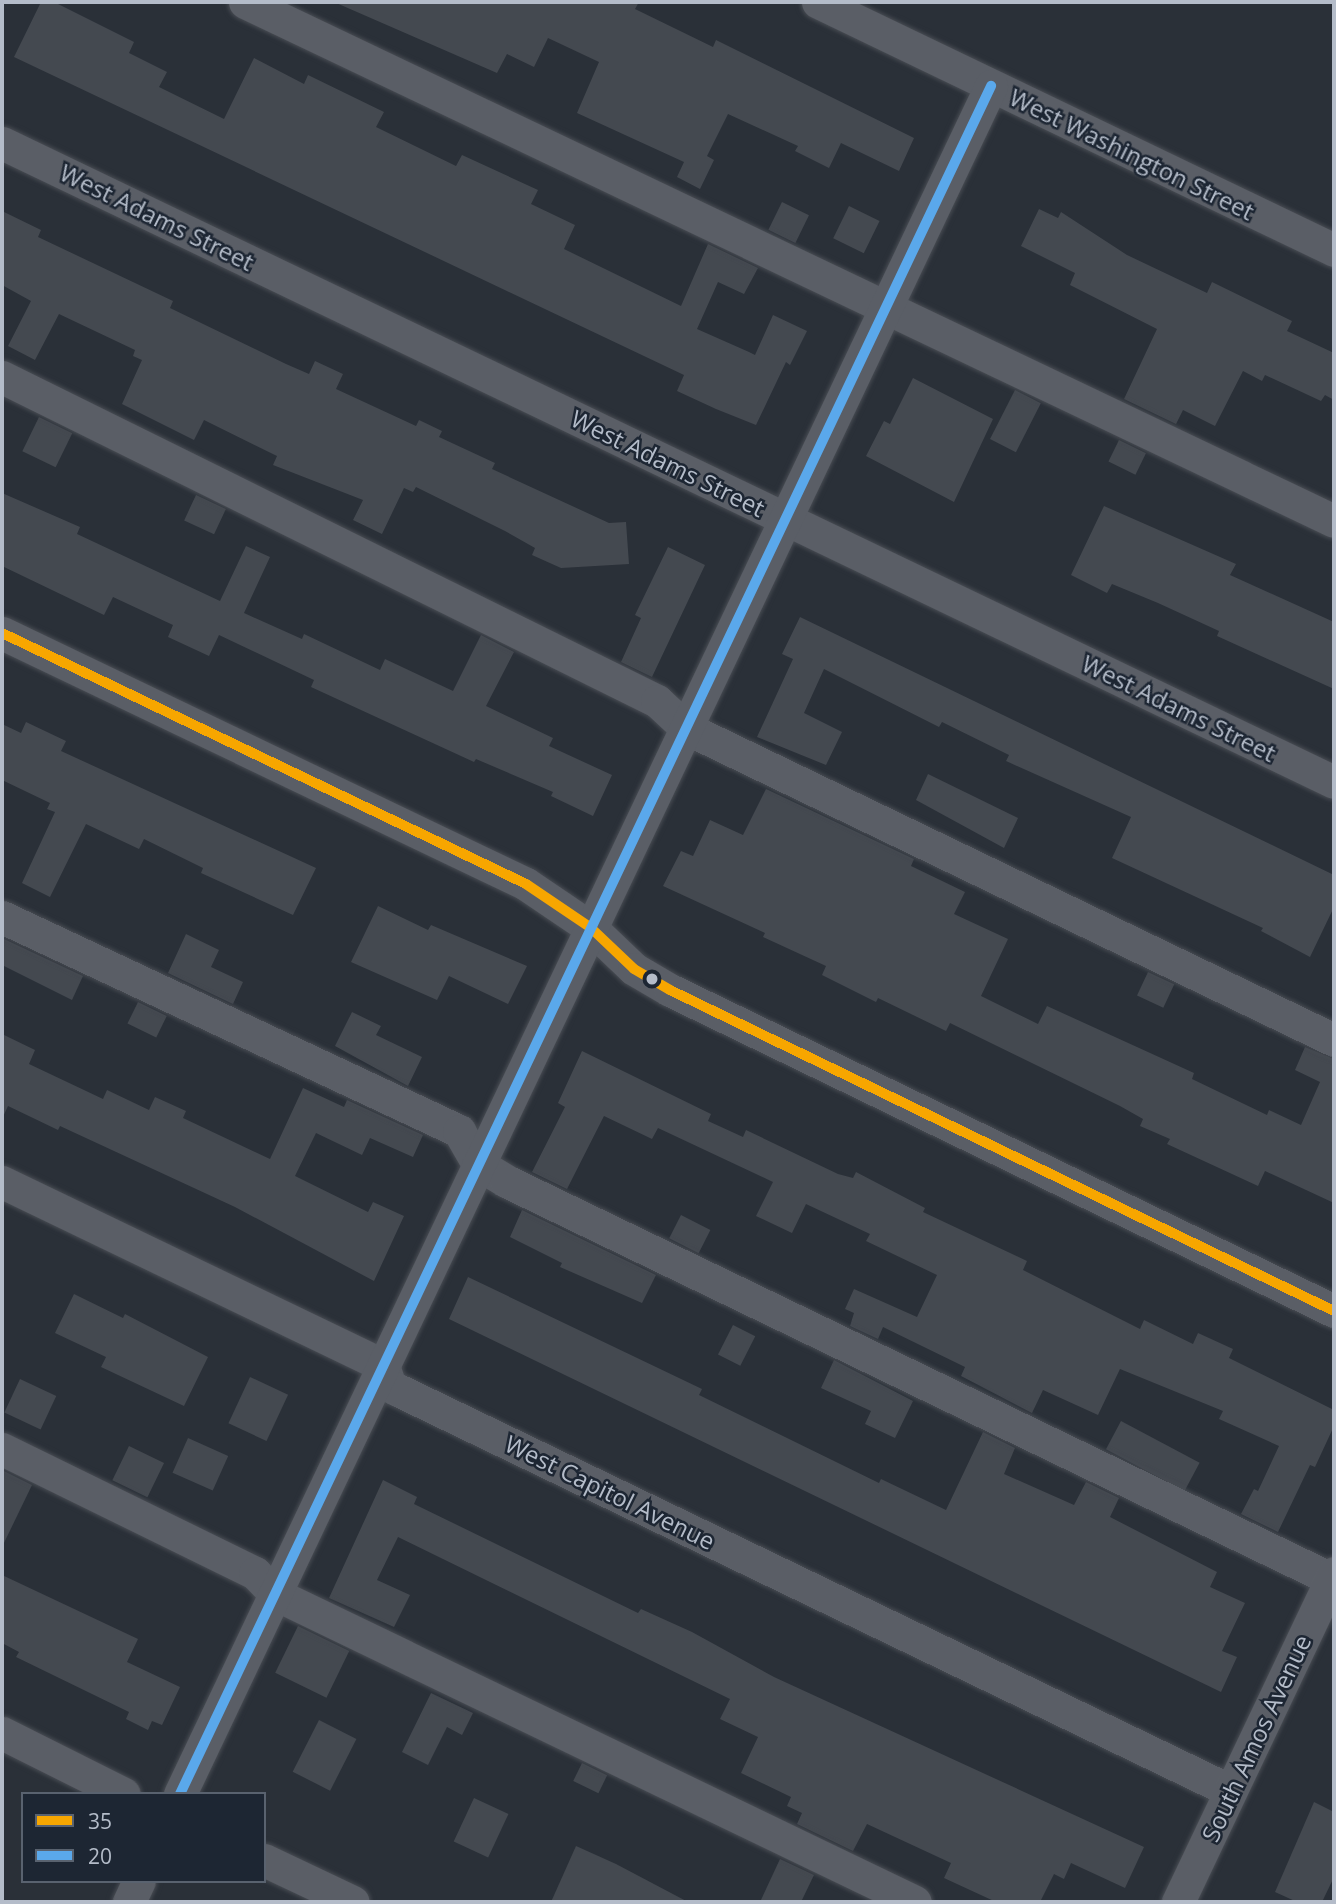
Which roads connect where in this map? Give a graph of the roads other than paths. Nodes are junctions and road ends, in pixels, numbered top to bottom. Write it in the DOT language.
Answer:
graph roads {
  1 [pos="245,2"];
  2 [pos="818,2"];
  3 [pos="991,86"];
  4 [pos="2,143"];
  5 [pos="1334,250"];
  6 [pos="886,306"];
  7 [pos="2,377"];
  8 [pos="785,519"];
  9 [pos="1334,521"];
  10 [pos="2,633"];
  11 [pos="686,728"];
  12 [pos="1334,782"];
  13 [pos="2,917"];
  14 [pos="591,928"];
  15 [pos="1334,1040"];
  16 [pos="478,1164"];
  17 [pos="2,1182"];
  18 [pos="1334,1311"];
  19 [pos="383,1365"];
  20 [pos="2,1448"];
  21 [pos="1333,1576"];
  22 [pos="275,1594"];
  23 [pos="2,1733"];
  24 [pos="1231,1791"];
  25 [pos="120,1792"];
  26 [pos="181,1792"];
  27 [pos="266,1861"];
  28 [pos="138,1883"];
  29 [pos="129,1902"];
  30 [pos="353,1902"];
  31 [pos="915,1902"];
  32 [pos="1178,1902"];
  1 -- 6 [label="street"];
  2 -- 3 [label="street, West Washington Street"];
  3 -- 5 [label="street, West Washington Street"];
  3 -- 6 [label="street"];
  4 -- 8 [label="street, West Adams Street"];
  6 -- 8 [label="street"];
  6 -- 9 [label="street"];
  7 -- 11 [label="street"];
  8 -- 11 [label="street"];
  8 -- 12 [label="street, West Adams Street"];
  10 -- 14 [label="street"];
  11 -- 14 [label="street"];
  11 -- 15 [label="street"];
  13 -- 16 [label="street"];
  14 -- 16 [label="street"];
  14 -- 18 [label="street"];
  16 -- 19 [label="street"];
  16 -- 21 [label="street"];
  17 -- 19 [label="street, West Capitol Avenue"];
  19 -- 22 [label="street"];
  19 -- 24 [label="street, West Capitol Avenue"];
  20 -- 22 [label="street"];
  21 -- 24 [label="street, South Amos Avenue"];
  22 -- 26 [label="street"];
  22 -- 31 [label="street"];
  23 -- 25 [label="street"];
  24 -- 32 [label="street, South Amos Avenue"];
  27 -- 30 [label="street"];
  28 -- 29 [label="street"];
}
